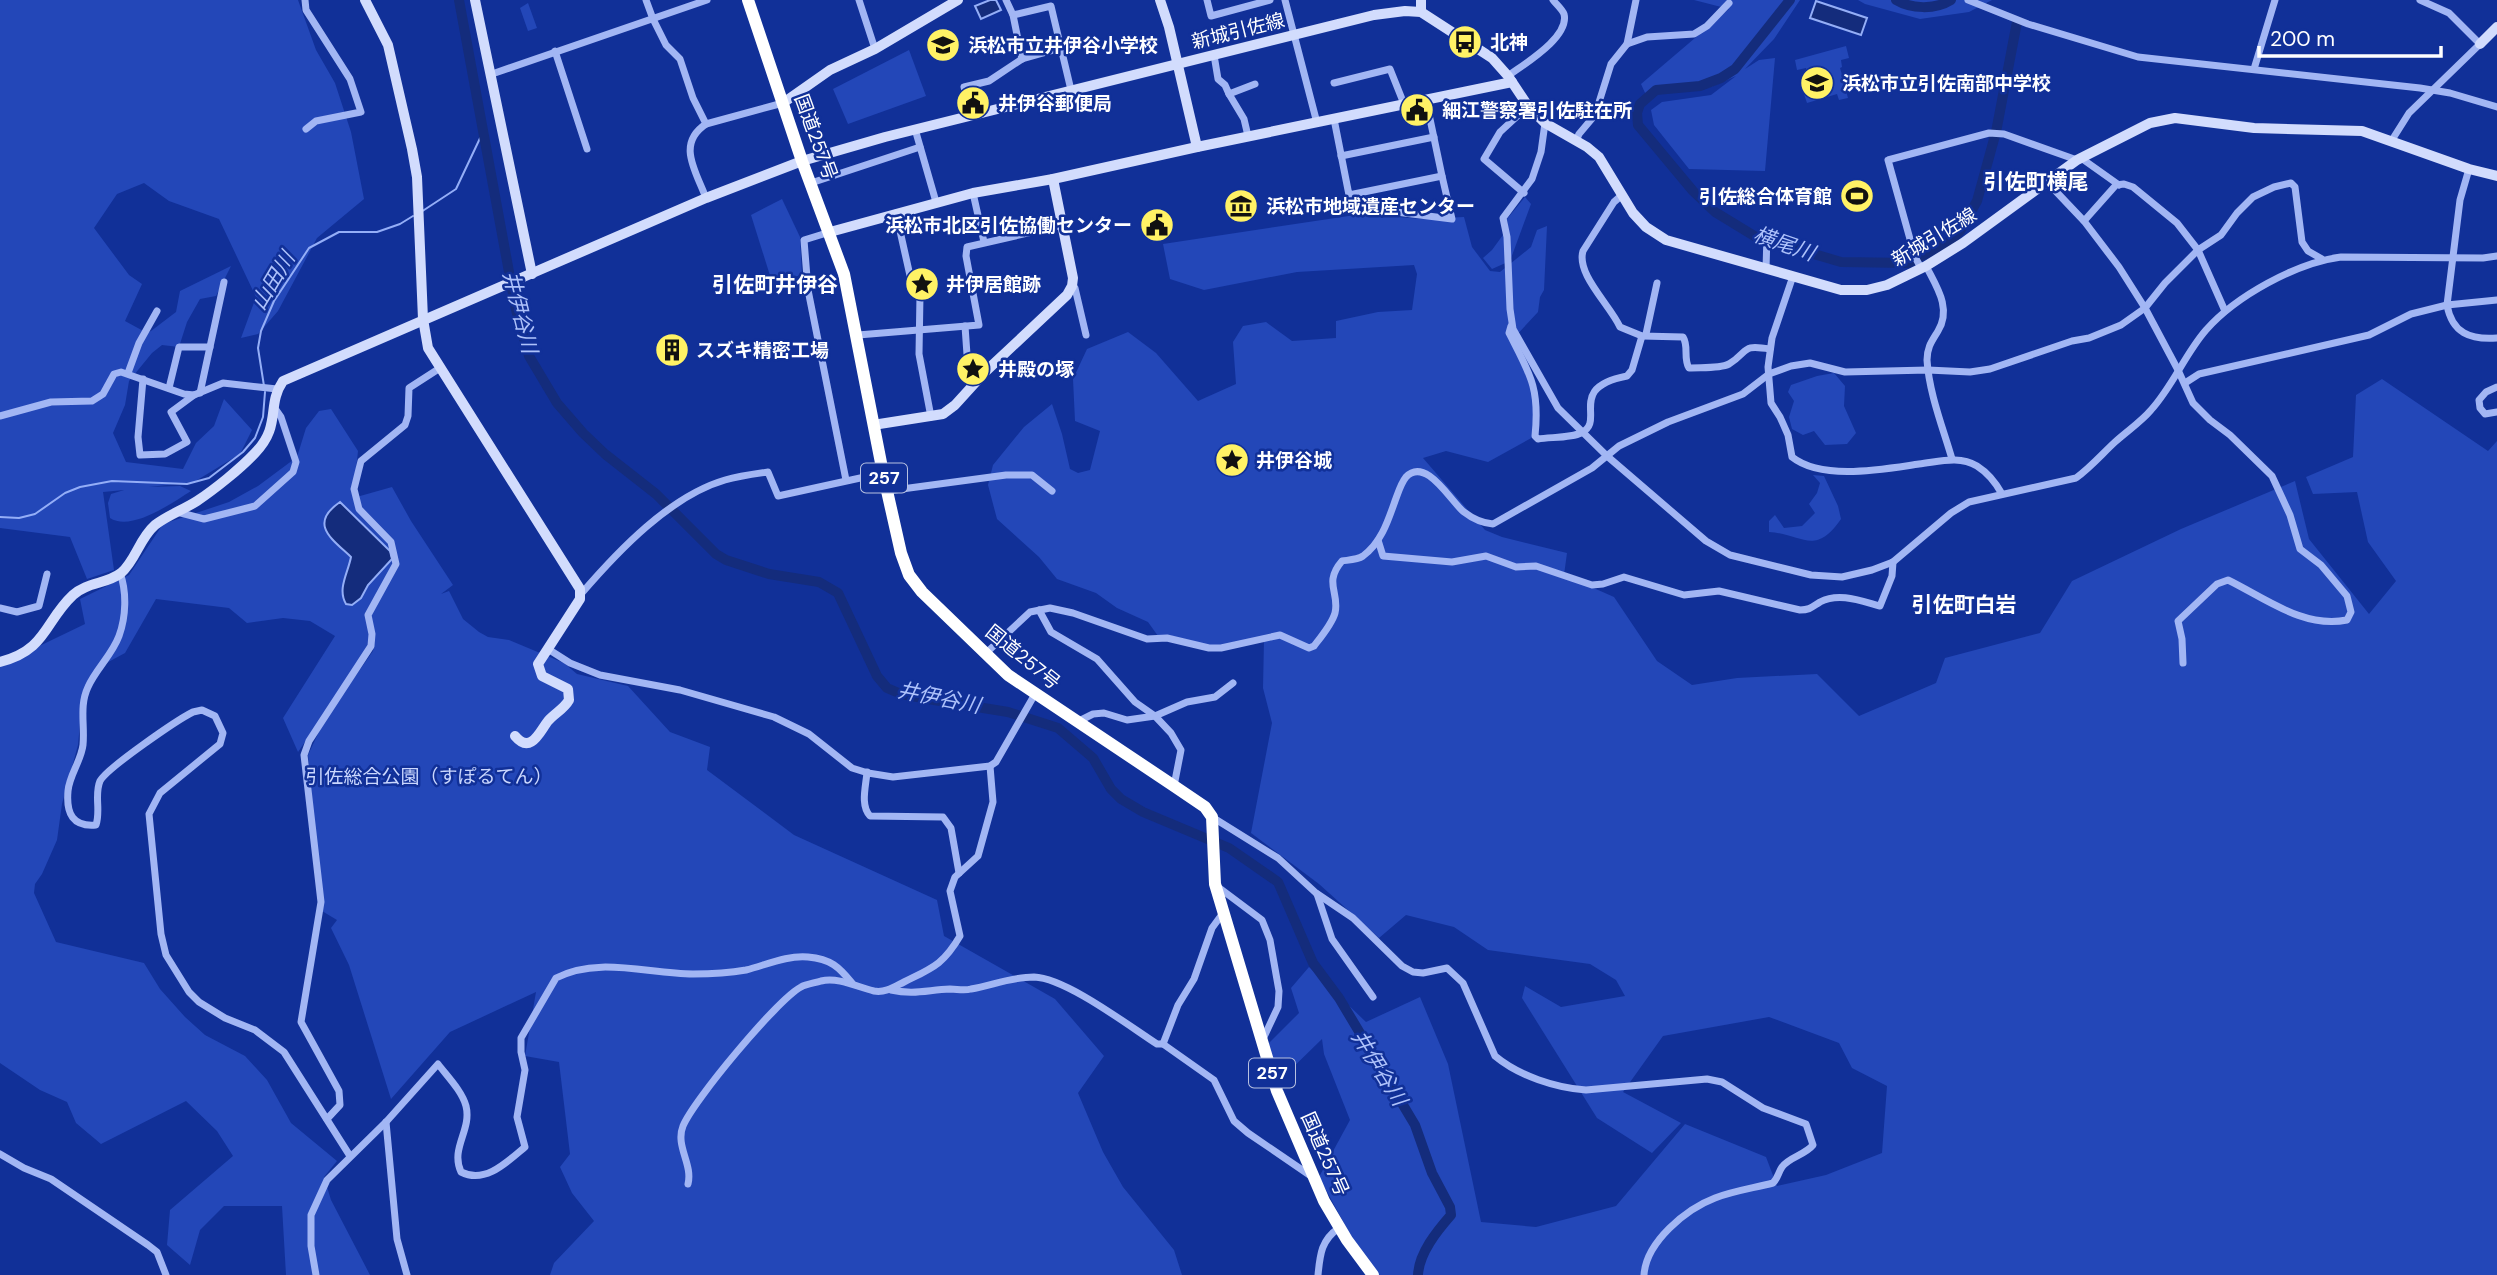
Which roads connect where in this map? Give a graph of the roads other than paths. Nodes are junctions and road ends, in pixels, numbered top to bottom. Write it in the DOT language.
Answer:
graph roads {
  1 [pos="305,0"];
  2 [pos="365,0"];
  3 [pos="475,0"];
  4 [pos="646,0"];
  5 [pos="706,0"];
  6 [pos="748,0"];
  7 [pos="859,0"];
  8 [pos="958,0"];
  9 [pos="1006,0"];
  10 [pos="1160,0"];
  11 [pos="1207,0"];
  12 [pos="1270,0"];
  13 [pos="1285,0"];
  14 [pos="1421,0"];
  15 [pos="1553,0"];
  16 [pos="1636,0"];
  17 [pos="1968,0"];
  18 [pos="2275,0"];
  19 [pos="2420,0"];
  20 [pos="1050,3"];
  21 [pos="1729,3"];
  22 [pos="1421,12"];
  23 [pos="1013,15"];
  24 [pos="653,19"];
  25 [pos="2497,27"];
  26 [pos="1293,36"];
  27 [pos="1627,44"];
  28 [pos="2480,44"];
  29 [pos="1061,48"];
  30 [pos="875,49"];
  31 [pos="555,51"];
  32 [pos="1214,55"];
  33 [pos="1022,59"];
  34 [pos="1178,64"];
  35 [pos="2254,69"];
  36 [pos="492,74"];
  37 [pos="1510,79"];
  38 [pos="1334,83"];
  39 [pos="1255,85"];
  40 [pos="1072,90"];
  41 [pos="2432,90"];
  42 [pos="1229,94"];
  43 [pos="1426,100"];
  44 [pos="783,103"];
  45 [pos="1405,104"];
  46 [pos="1528,106"];
  47 [pos="2497,107"];
  48 [pos="971,115"];
  49 [pos="1334,119"];
  50 [pos="1317,123"];
  51 [pos="706,124"];
  52 [pos="1545,124"];
  53 [pos="306,129"];
  54 [pos="915,129"];
  55 [pos="1248,136"];
  56 [pos="1434,136"];
  57 [pos="2392,140"];
  58 [pos="1576,141"];
  59 [pos="1197,146"];
  60 [pos="920,147"];
  61 [pos="587,149"];
  62 [pos="1341,156"];
  63 [pos="2079,159"];
  64 [pos="803,161"];
  65 [pos="2469,169"];
  66 [pos="1442,176"];
  67 [pos="2497,176"];
  68 [pos="1053,179"];
  69 [pos="2047,182"];
  70 [pos="811,183"];
  71 [pos="2119,185"];
  72 [pos="973,193"];
  73 [pos="1524,193"];
  74 [pos="1622,195"];
  75 [pos="706,198"];
  76 [pos="936,202"];
  77 [pos="896,212"];
  78 [pos="1396,212"];
  79 [pos="2084,220"];
  80 [pos="1062,225"];
  81 [pos="830,232"];
  82 [pos="1768,235"];
  83 [pos="984,242"];
  84 [pos="2198,250"];
  85 [pos="2497,256"];
  86 [pos="2452,258"];
  87 [pos="2322,259"];
  88 [pos="1922,266"];
  89 [pos="1766,269"];
  90 [pos="528,275"];
  91 [pos="1793,276"];
  92 [pos="224,282"];
  93 [pos="1657,283"];
  94 [pos="1072,284"];
  95 [pos="2497,300"];
  96 [pos="2447,305"];
  97 [pos="2145,308"];
  98 [pos="157,311"];
  99 [pos="2225,311"];
  100 [pos="424,318"];
  101 [pos="1512,322"];
  102 [pos="965,326"];
  103 [pos="919,329"];
  104 [pos="858,335"];
  105 [pos="1086,335"];
  106 [pos="1644,335"];
  107 [pos="2497,338"];
  108 [pos="210,348"];
  109 [pos="1770,349"];
  110 [pos="440,369"];
  111 [pos="968,369"];
  112 [pos="1928,370"];
  113 [pos="2178,370"];
  114 [pos="128,373"];
  115 [pos="1769,374"];
  116 [pos="143,379"];
  117 [pos="2185,383"];
  118 [pos="2497,387"];
  119 [pos="169,388"];
  120 [pos="275,389"];
  121 [pos="197,394"];
  122 [pos="274,406"];
  123 [pos="2497,412"];
  124 [pos="0,415"];
  125 [pos="931,417"];
  126 [pos="873,425"];
  127 [pos="1581,433"];
  128 [pos="1607,456"];
  129 [pos="1952,459"];
  130 [pos="883,473"];
  131 [pos="846,480"];
  132 [pos="887,491"];
  133 [pos="1052,491"];
  134 [pos="2003,494"];
  135 [pos="177,512"];
  136 [pos="1378,540"];
  137 [pos="1893,562"];
  138 [pos="120,573"];
  139 [pos="47,574"];
  140 [pos="581,594"];
  141 [pos="0,608"];
  142 [pos="1038,610"];
  143 [pos="548,649"];
  144 [pos="985,654"];
  145 [pos="0,662"];
  146 [pos="2183,663"];
  147 [pos="1233,683"];
  148 [pos="1035,694"];
  149 [pos="1155,716"];
  150 [pos="1076,722"];
  151 [pos="515,736"];
  152 [pos="990,766"];
  153 [pos="867,772"];
  154 [pos="1174,786"];
  155 [pos="1213,821"];
  156 [pos="959,873"];
  157 [pos="1215,884"];
  158 [pos="1316,893"];
  159 [pos="1223,912"];
  160 [pos="852,983"];
  161 [pos="890,989"];
  162 [pos="1373,997"];
  163 [pos="1262,1040"];
  164 [pos="1163,1044"];
  165 [pos="327,1119"];
  166 [pos="386,1122"];
  167 [pos="0,1154"];
  168 [pos="350,1156"];
  169 [pos="1314,1178"];
  170 [pos="688,1184"];
  171 [pos="1339,1228"];
  172 [pos="166,1275"];
  173 [pos="316,1275"];
  174 [pos="407,1275"];
  175 [pos="1318,1275"];
  176 [pos="1373,1275"];
  177 [pos="1644,1275"];
  1 -- 53 [label="street"];
  2 -- 100 [label="street"];
  3 -- 36 [label="street"];
  4 -- 24 [label="street"];
  5 -- 24 [label="street"];
  6 -- 44 [label="highway, 国道257号 / 257"];
  7 -- 30 [label="street"];
  8 -- 30 [label="street"];
  9 -- 23 [label="street"];
  10 -- 34 [label="street"];
  11 -- 12 [label="street"];
  13 -- 26 [label="street"];
  14 -- 22 [label="street"];
  15 -- 37 [label="street"];
  16 -- 27 [label="street"];
  17 -- 35 [label="street"];
  18 -- 35 [label="street"];
  19 -- 28 [label="street"];
  20 -- 23 [label="street"];
  20 -- 29 [label="street"];
  21 -- 27 [label="street"];
  22 -- 26 [label="street, 新城引佐線"];
  22 -- 37 [label="street, 新城引佐線"];
  23 -- 33 [label="street"];
  24 -- 31 [label="street"];
  24 -- 51 [label="street"];
  25 -- 28 [label="street"];
  26 -- 32 [label="street, 新城引佐線"];
  26 -- 50 [label="street"];
  27 -- 58 [label="street"];
  28 -- 41 [label="street"];
  29 -- 33 [label="street"];
  29 -- 40 [label="street"];
  30 -- 44 [label="street"];
  31 -- 36 [label="street"];
  31 -- 61 [label="street"];
  32 -- 34 [label="street, 新城引佐線"];
  32 -- 42 [label="street"];
  33 -- 48 [label="street"];
  34 -- 40 [label="street, 新城引佐線"];
  34 -- 59 [label="street"];
  35 -- 41 [label="street"];
  36 -- 90 [label="street"];
  37 -- 43 [label="street"];
  37 -- 46 [label="street, 新城引佐線"];
  38 -- 45 [label="street"];
  39 -- 42 [label="street"];
  40 -- 48 [label="street, 新城引佐線"];
  41 -- 47 [label="street"];
  41 -- 57 [label="street"];
  42 -- 55 [label="street"];
  43 -- 45 [label="street"];
  43 -- 56 [label="street"];
  44 -- 51 [label="street"];
  44 -- 64 [label="highway, 国道257号 / 257"];
  45 -- 49 [label="street"];
  46 -- 52 [label="street, 新城引佐線"];
  46 -- 73 [label="street"];
  48 -- 54 [label="street, 新城引佐線"];
  49 -- 50 [label="street"];
  49 -- 62 [label="street"];
  50 -- 55 [label="street"];
  51 -- 75 [label="street"];
  52 -- 58 [label="street, 新城引佐線"];
  52 -- 73 [label="street"];
  54 -- 60 [label="street"];
  54 -- 64 [label="street, 新城引佐線"];
  55 -- 59 [label="street"];
  56 -- 62 [label="street"];
  56 -- 66 [label="street"];
  57 -- 63 [label="street, 新城引佐線"];
  57 -- 65 [label="street, 新城引佐線"];
  58 -- 74 [label="street, 新城引佐線"];
  59 -- 68 [label="street"];
  60 -- 70 [label="street"];
  60 -- 76 [label="street"];
  62 -- 66 [label="street"];
  63 -- 69 [label="street, 新城引佐線"];
  63 -- 71 [label="street"];
  63 -- 88 [label="street"];
  64 -- 70 [label="highway, 国道257号 / 257"];
  64 -- 75 [label="street, 新城引佐線"];
  65 -- 67 [label="street, 新城引佐線"];
  65 -- 86 [label="street"];
  66 -- 78 [label="street"];
  68 -- 72 [label="street"];
  68 -- 80 [label="street"];
  69 -- 79 [label="street"];
  69 -- 88 [label="street, 新城引佐線"];
  70 -- 81 [label="highway, 国道257号 / 257"];
  71 -- 79 [label="street"];
  71 -- 84 [label="street"];
  72 -- 76 [label="street"];
  72 -- 83 [label="street"];
  73 -- 101 [label="street"];
  74 -- 89 [label="street, 新城引佐線"];
  74 -- 106 [label="street"];
  75 -- 90 [label="street, 新城引佐線"];
  76 -- 77 [label="street"];
  77 -- 81 [label="street"];
  77 -- 103 [label="street"];
  79 -- 97 [label="street"];
  80 -- 83 [label="street"];
  80 -- 94 [label="street"];
  81 -- 104 [label="highway, 国道257号 / 257"];
  81 -- 131 [label="street"];
  82 -- 89 [label="street"];
  83 -- 102 [label="street"];
  84 -- 87 [label="street"];
  84 -- 97 [label="street"];
  84 -- 99 [label="street"];
  85 -- 86 [label="street"];
  86 -- 87 [label="street"];
  86 -- 96 [label="street"];
  87 -- 99 [label="street"];
  88 -- 91 [label="street, 新城引佐線"];
  88 -- 112 [label="street"];
  89 -- 91 [label="street, 新城引佐線"];
  90 -- 100 [label="street, 新城引佐線"];
  91 -- 109 [label="street"];
  92 -- 108 [label="street"];
  93 -- 106 [label="street"];
  94 -- 105 [label="street"];
  94 -- 125 [label="street"];
  95 -- 96 [label="street"];
  96 -- 107 [label="street"];
  96 -- 117 [label="street"];
  97 -- 112 [label="street"];
  97 -- 113 [label="street"];
  98 -- 114 [label="street"];
  99 -- 113 [label="street"];
  100 -- 110 [label="street"];
  100 -- 120 [label="street, 新城引佐線"];
  101 -- 127 [label="street"];
  101 -- 127 [label="street"];
  102 -- 103 [label="street"];
  102 -- 111 [label="street"];
  103 -- 104 [label="street"];
  103 -- 125 [label="street"];
  104 -- 126 [label="highway, 国道257号 / 257"];
  106 -- 109 [label="street"];
  106 -- 127 [label="street"];
  108 -- 119 [label="street"];
  108 -- 121 [label="street"];
  109 -- 115 [label="street"];
  110 -- 140 [label="street"];
  110 -- 165 [label="street"];
  112 -- 115 [label="street"];
  112 -- 129 [label="street"];
  113 -- 117 [label="street"];
  113 -- 134 [label="street"];
  114 -- 116 [label="street"];
  114 -- 124 [label="street"];
  115 -- 128 [label="street"];
  115 -- 129 [label="street"];
  116 -- 119 [label="street"];
  116 -- 121 [label="street"];
  117 -- 146 [label="street"];
  118 -- 123 [label="street"];
  119 -- 121 [label="street"];
  120 -- 121 [label="street"];
  120 -- 122 [label="street"];
  122 -- 135 [label="street"];
  122 -- 135 [label="street"];
  125 -- 126 [label="street"];
  126 -- 130 [label="highway, 国道257号 / 257"];
  127 -- 128 [label="street"];
  128 -- 136 [label="street"];
  128 -- 137 [label="street"];
  129 -- 134 [label="street"];
  130 -- 131 [label="street"];
  130 -- 132 [label="highway, 国道257号 / 257"];
  131 -- 140 [label="street"];
  132 -- 133 [label="street"];
  132 -- 144 [label="highway, 国道257号 / 257"];
  134 -- 137 [label="street"];
  135 -- 138 [label="street"];
  136 -- 137 [label="street"];
  136 -- 142 [label="street"];
  138 -- 145 [label="street"];
  138 -- 165 [label="street"];
  139 -- 141 [label="street"];
  140 -- 143 [label="street"];
  142 -- 144 [label="street"];
  142 -- 149 [label="street"];
  143 -- 151 [label="street"];
  143 -- 153 [label="street"];
  144 -- 148 [label="highway, 国道257号 / 257"];
  147 -- 149 [label="street"];
  148 -- 150 [label="highway, 国道257号 / 257"];
  148 -- 152 [label="street"];
  149 -- 150 [label="street"];
  149 -- 154 [label="street"];
  150 -- 154 [label="highway, 国道257号 / 257"];
  152 -- 153 [label="street"];
  152 -- 156 [label="street"];
  153 -- 156 [label="street"];
  154 -- 155 [label="highway, 国道257号 / 257"];
  155 -- 157 [label="highway, 国道257号 / 257"];
  155 -- 158 [label="street"];
  156 -- 161 [label="street"];
  157 -- 159 [label="highway, 国道257号 / 257"];
  157 -- 163 [label="street"];
  158 -- 162 [label="street"];
  158 -- 177 [label="street"];
  159 -- 163 [label="highway, 国道257号 / 257"];
  159 -- 164 [label="street"];
  160 -- 161 [label="street"];
  160 -- 166 [label="street"];
  160 -- 170 [label="street"];
  161 -- 164 [label="street"];
  163 -- 169 [label="highway, 国道257号 / 257"];
  164 -- 169 [label="street"];
  165 -- 168 [label="street"];
  166 -- 168 [label="street"];
  166 -- 174 [label="street"];
  167 -- 172 [label="street"];
  168 -- 173 [label="street"];
  169 -- 171 [label="highway, 国道257号 / 257"];
  171 -- 175 [label="street"];
  171 -- 176 [label="highway, 国道257号 / 257"];
}
